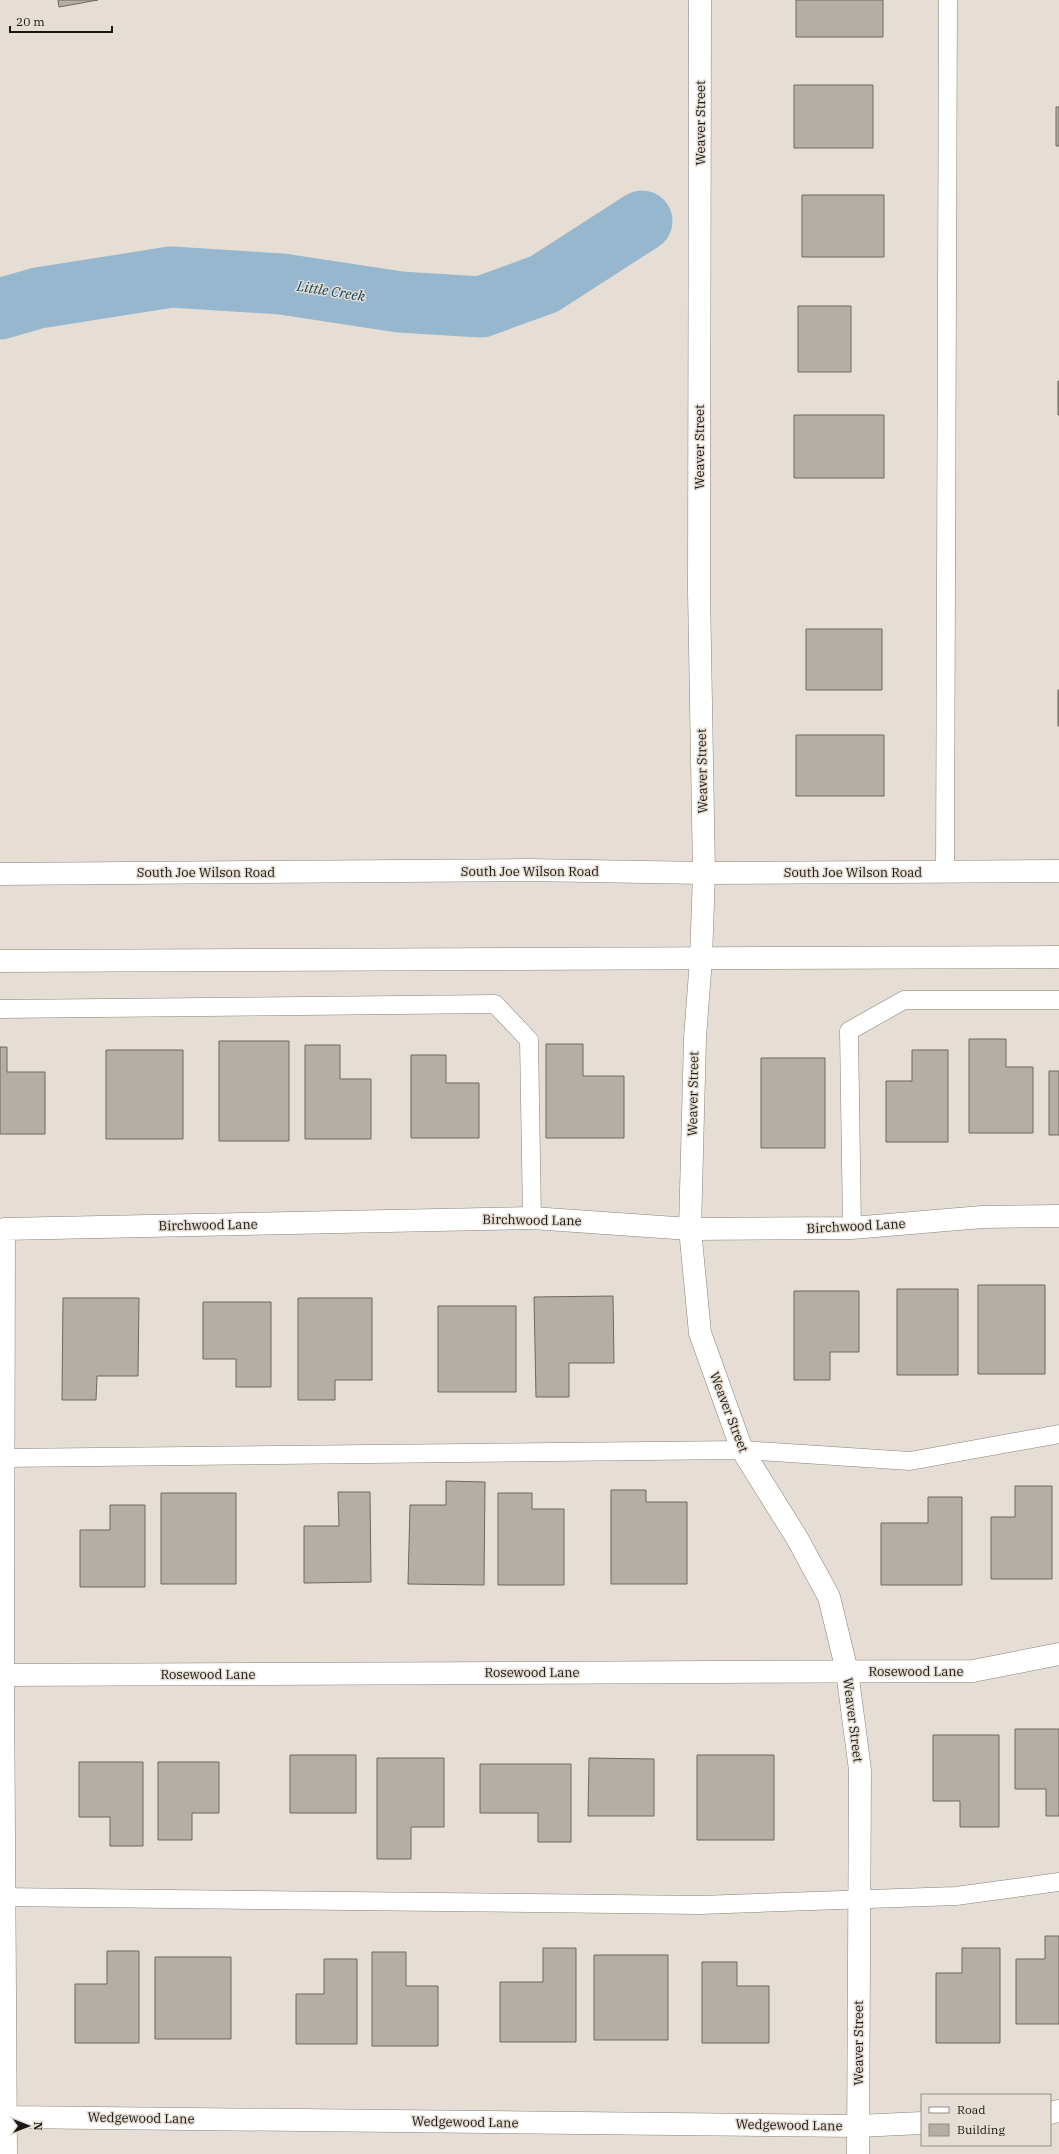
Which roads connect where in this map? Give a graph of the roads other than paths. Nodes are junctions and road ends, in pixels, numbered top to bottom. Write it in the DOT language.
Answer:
graph roads {
  1 [pos="700,0"];
  2 [pos="948,0"];
  3 [pos="1059,871"];
  4 [pos="945,872"];
  5 [pos="704,873"];
  6 [pos="0,874"];
  7 [pos="1059,957"];
  8 [pos="701,959"];
  9 [pos="0,961"];
  10 [pos="1059,1000"];
  11 [pos="0,1009"];
  12 [pos="1059,1216"];
  13 [pos="532,1218"];
  14 [pos="852,1228"];
  15 [pos="690,1229"];
  16 [pos="1059,1434"];
  17 [pos="742,1450"];
  18 [pos="4,1458"];
  19 [pos="1059,1654"];
  20 [pos="847,1671"];
  21 [pos="3,1675"];
  22 [pos="1059,1882"];
  23 [pos="2,1897"];
  24 [pos="859,1900"];
  25 [pos="7,2117"];
  26 [pos="921,2123"];
  27 [pos="858,2126"];
  28 [pos="6,2154"];
  29 [pos="858,2154"];
  1 -- 5 [label="street, Weaver Street"];
  2 -- 4 [label="lane"];
  3 -- 4 [label="street, South Joe Wilson Road"];
  4 -- 5 [label="street, South Joe Wilson Road"];
  5 -- 6 [label="street, South Joe Wilson Road"];
  5 -- 8 [label="street, Weaver Street"];
  7 -- 8 [label="street"];
  8 -- 9 [label="street"];
  8 -- 15 [label="street, Weaver Street"];
  10 -- 14 [label="lane"];
  11 -- 13 [label="lane"];
  12 -- 14 [label="street, Birchwood Lane"];
  13 -- 15 [label="street, Birchwood Lane"];
  13 -- 18 [label="street, Birchwood Lane"];
  14 -- 15 [label="street, Birchwood Lane"];
  15 -- 17 [label="street, Weaver Street"];
  16 -- 17 [label="lane"];
  17 -- 18 [label="lane"];
  17 -- 20 [label="street, Weaver Street"];
  18 -- 21 [label="street"];
  19 -- 20 [label="street, Rosewood Lane"];
  20 -- 21 [label="street, Rosewood Lane"];
  20 -- 24 [label="street, Weaver Street"];
  21 -- 23 [label="street"];
  22 -- 24 [label="lane"];
  23 -- 24 [label="lane"];
  23 -- 25 [label="street"];
  24 -- 27 [label="street, Weaver Street"];
  25 -- 27 [label="street, Wedgewood Lane"];
  25 -- 28 [label="street"];
  26 -- 27 [label="street, Wedgewood Lane"];
  27 -- 29 [label="street, Weaver Street"];
}
